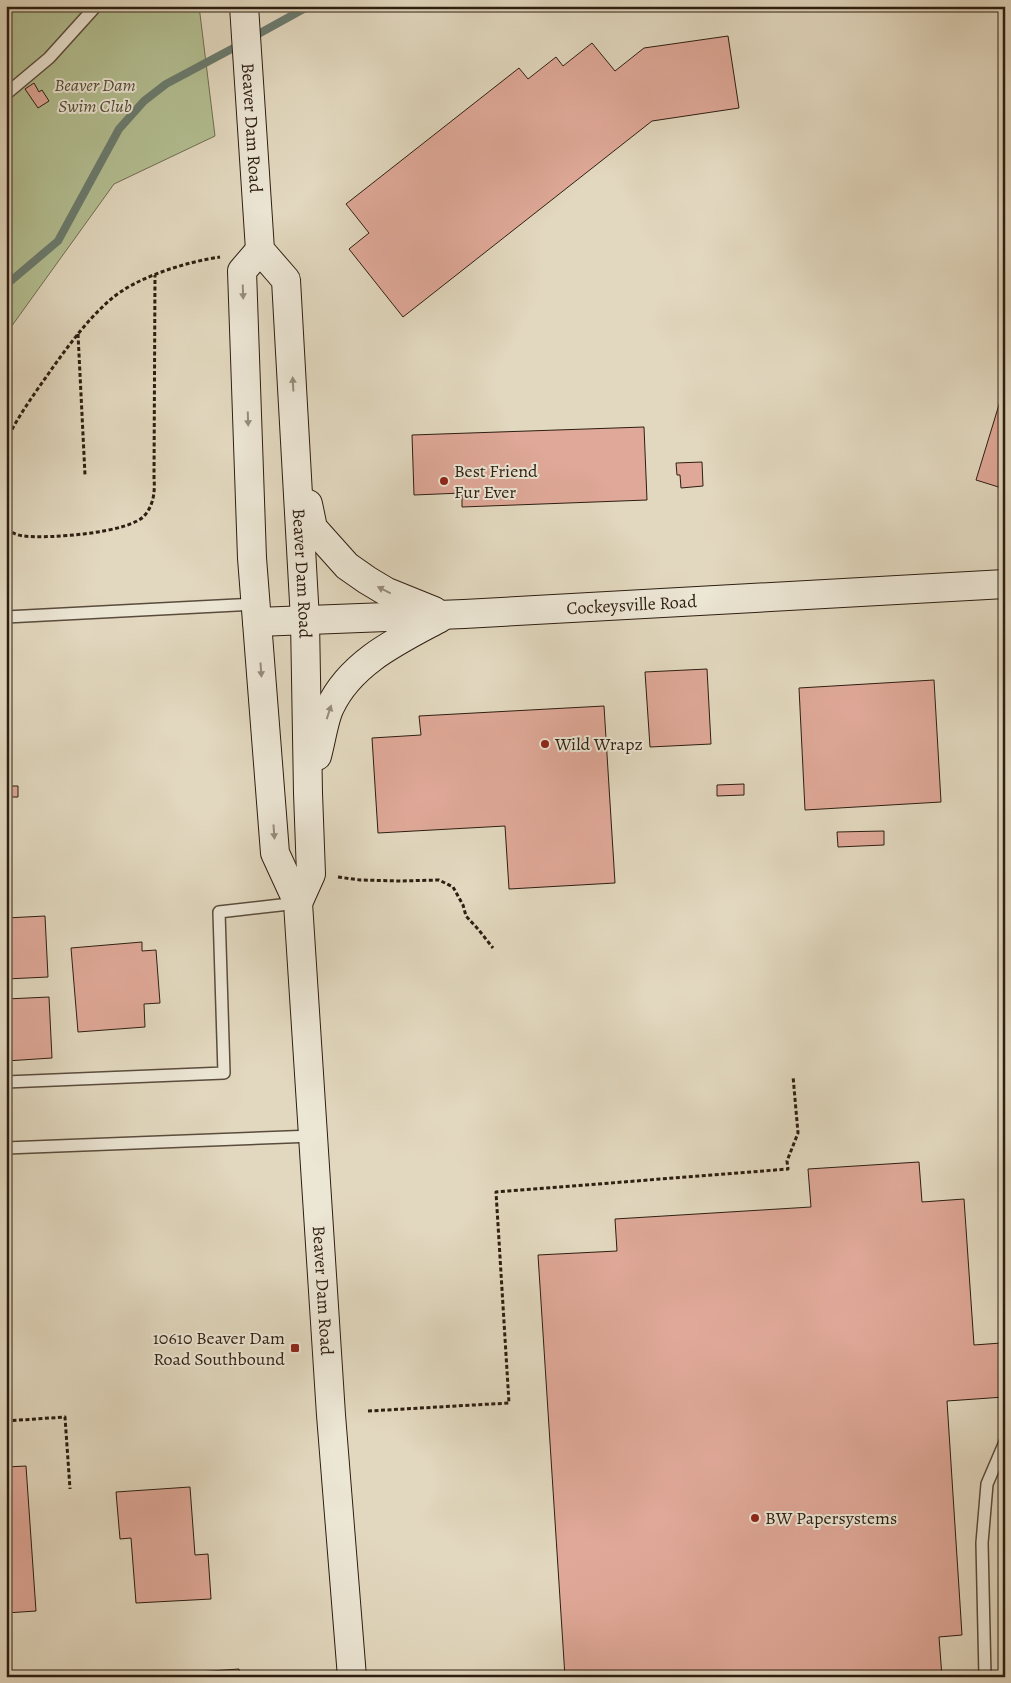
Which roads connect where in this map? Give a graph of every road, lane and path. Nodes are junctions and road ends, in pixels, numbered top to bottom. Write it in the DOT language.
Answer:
graph roads {
  1 [pos="96,6"];
  2 [pos="244,6"];
  3 [pos="6,94"];
  4 [pos="260,250"];
  5 [pos="155,275"];
  6 [pos="78,334"];
  7 [pos="6,441"];
  8 [pos="296,450"];
  9 [pos="85,475"];
  10 [pos="6,530"];
  11 [pos="1005,584"];
  12 [pos="257,613"];
  13 [pos="445,615"];
  14 [pos="6,617"];
  15 [pos="305,620"];
  16 [pos="308,793"];
  17 [pos="333,876"];
  18 [pos="298,903"];
  19 [pos="493,948"];
  20 [pos="793,1076"];
  21 [pos="6,1082"];
  22 [pos="313,1136"];
  23 [pos="6,1148"];
  24 [pos="368,1411"];
  25 [pos="6,1421"];
  26 [pos="1005,1442"];
  27 [pos="70,1489"];
  28 [pos="352,1677"];
  29 [pos="985,1677"];
  1 -- 3 [label="lane"];
  2 -- 4 [label="main road, Beaver Dam Road"];
  4 -- 5 [label="path"];
  8 -- 4 [label="main road, Beaver Dam Road, one-way"];
  4 -- 12 [label="main road, Beaver Dam Road, one-way"];
  5 -- 6 [label="path"];
  5 -- 10 [label="path"];
  6 -- 7 [label="path"];
  6 -- 9 [label="path"];
  13 -- 8 [label="main road, one-way"];
  8 -- 15 [label="main road, Beaver Dam Road"];
  11 -- 13 [label="main road, Cockeysville Road"];
  12 -- 14 [label="lane"];
  12 -- 15 [label="main road, Cockeysville Road"];
  12 -- 18 [label="main road, Beaver Dam Road, one-way"];
  13 -- 15 [label="main road, Cockeysville Road"];
  16 -- 13 [label="main road, one-way"];
  15 -- 16 [label="main road, Beaver Dam Road"];
  16 -- 18 [label="main road, Beaver Dam Road"];
  17 -- 19 [label="path"];
  18 -- 21 [label="lane"];
  18 -- 22 [label="main road, Beaver Dam Road"];
  20 -- 24 [label="path"];
  22 -- 23 [label="lane"];
  22 -- 28 [label="main road, Beaver Dam Road"];
  25 -- 27 [label="path"];
  26 -- 29 [label="lane"];
}
